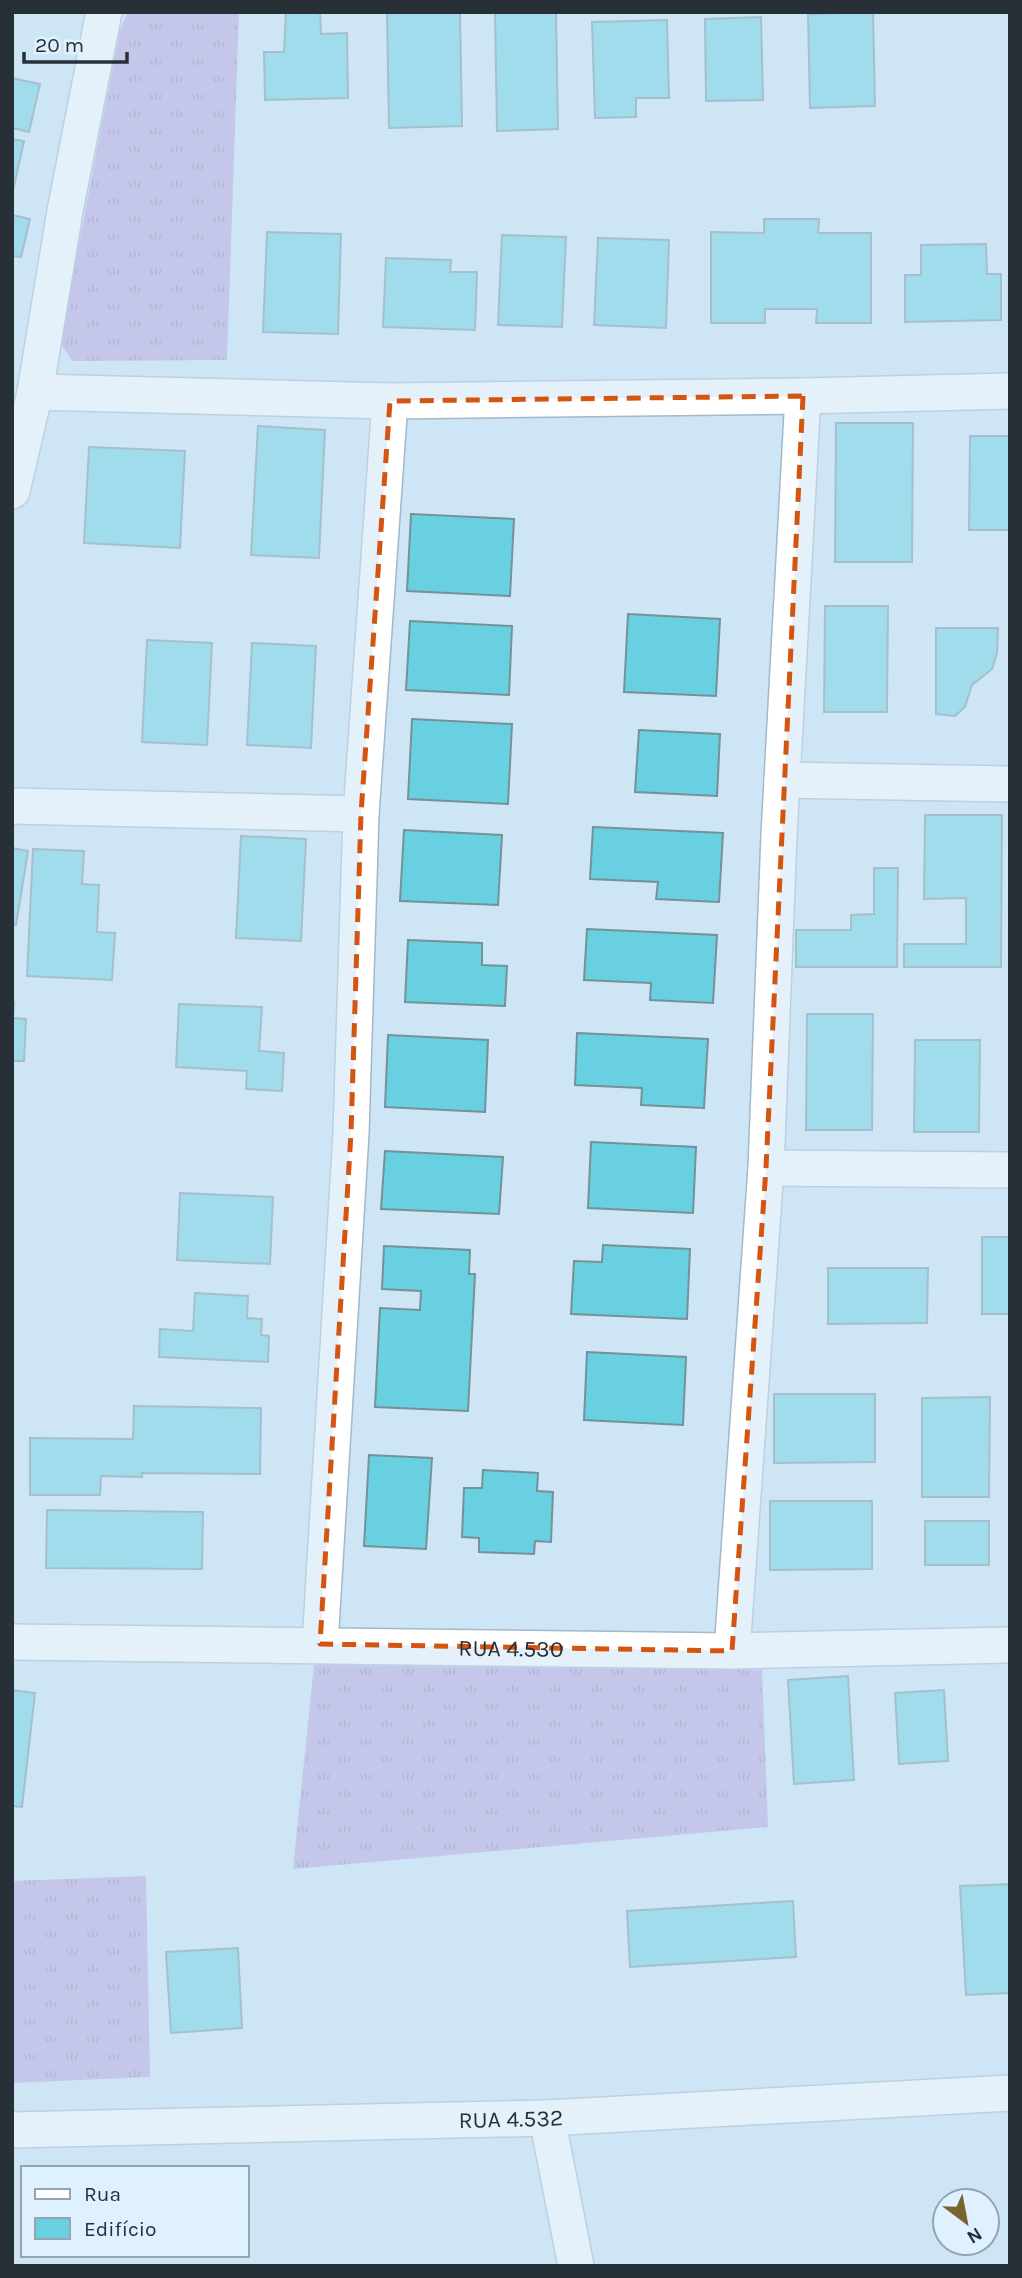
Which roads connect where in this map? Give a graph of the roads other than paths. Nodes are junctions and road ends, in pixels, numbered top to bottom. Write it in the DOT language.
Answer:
graph roads {
  1 [pos="104,12"];
  2 [pos="1010,391"];
  3 [pos="35,393"];
  4 [pos="803,396"];
  5 [pos="390,401"];
  6 [pos="12,491"];
  7 [pos="782,780"];
  8 [pos="1010,784"];
  9 [pos="12,806"];
  10 [pos="361,814"];
  11 [pos="766,1168"];
  12 [pos="1010,1170"];
  13 [pos="12,1642"];
  14 [pos="320,1644"];
  15 [pos="1010,1645"];
  16 [pos="732,1650"];
  17 [pos="1010,2093"];
  18 [pos="547,2118"];
  19 [pos="12,2130"];
  20 [pos="576,2266"];
  1 -- 3 [label="street"];
  2 -- 4 [label="street"];
  3 -- 5 [label="street"];
  3 -- 6 [label="street"];
  4 -- 5 [label="street"];
  4 -- 7 [label="street"];
  5 -- 10 [label="street"];
  7 -- 8 [label="street"];
  7 -- 11 [label="street"];
  9 -- 10 [label="street"];
  10 -- 14 [label="street"];
  11 -- 12 [label="street"];
  11 -- 16 [label="street"];
  13 -- 14 [label="street, RUA 4.530"];
  14 -- 16 [label="street, RUA 4.530"];
  15 -- 16 [label="street, RUA 4.530"];
  17 -- 18 [label="street, RUA 4.532"];
  18 -- 19 [label="street, RUA 4.532"];
  18 -- 20 [label="street"];
}
